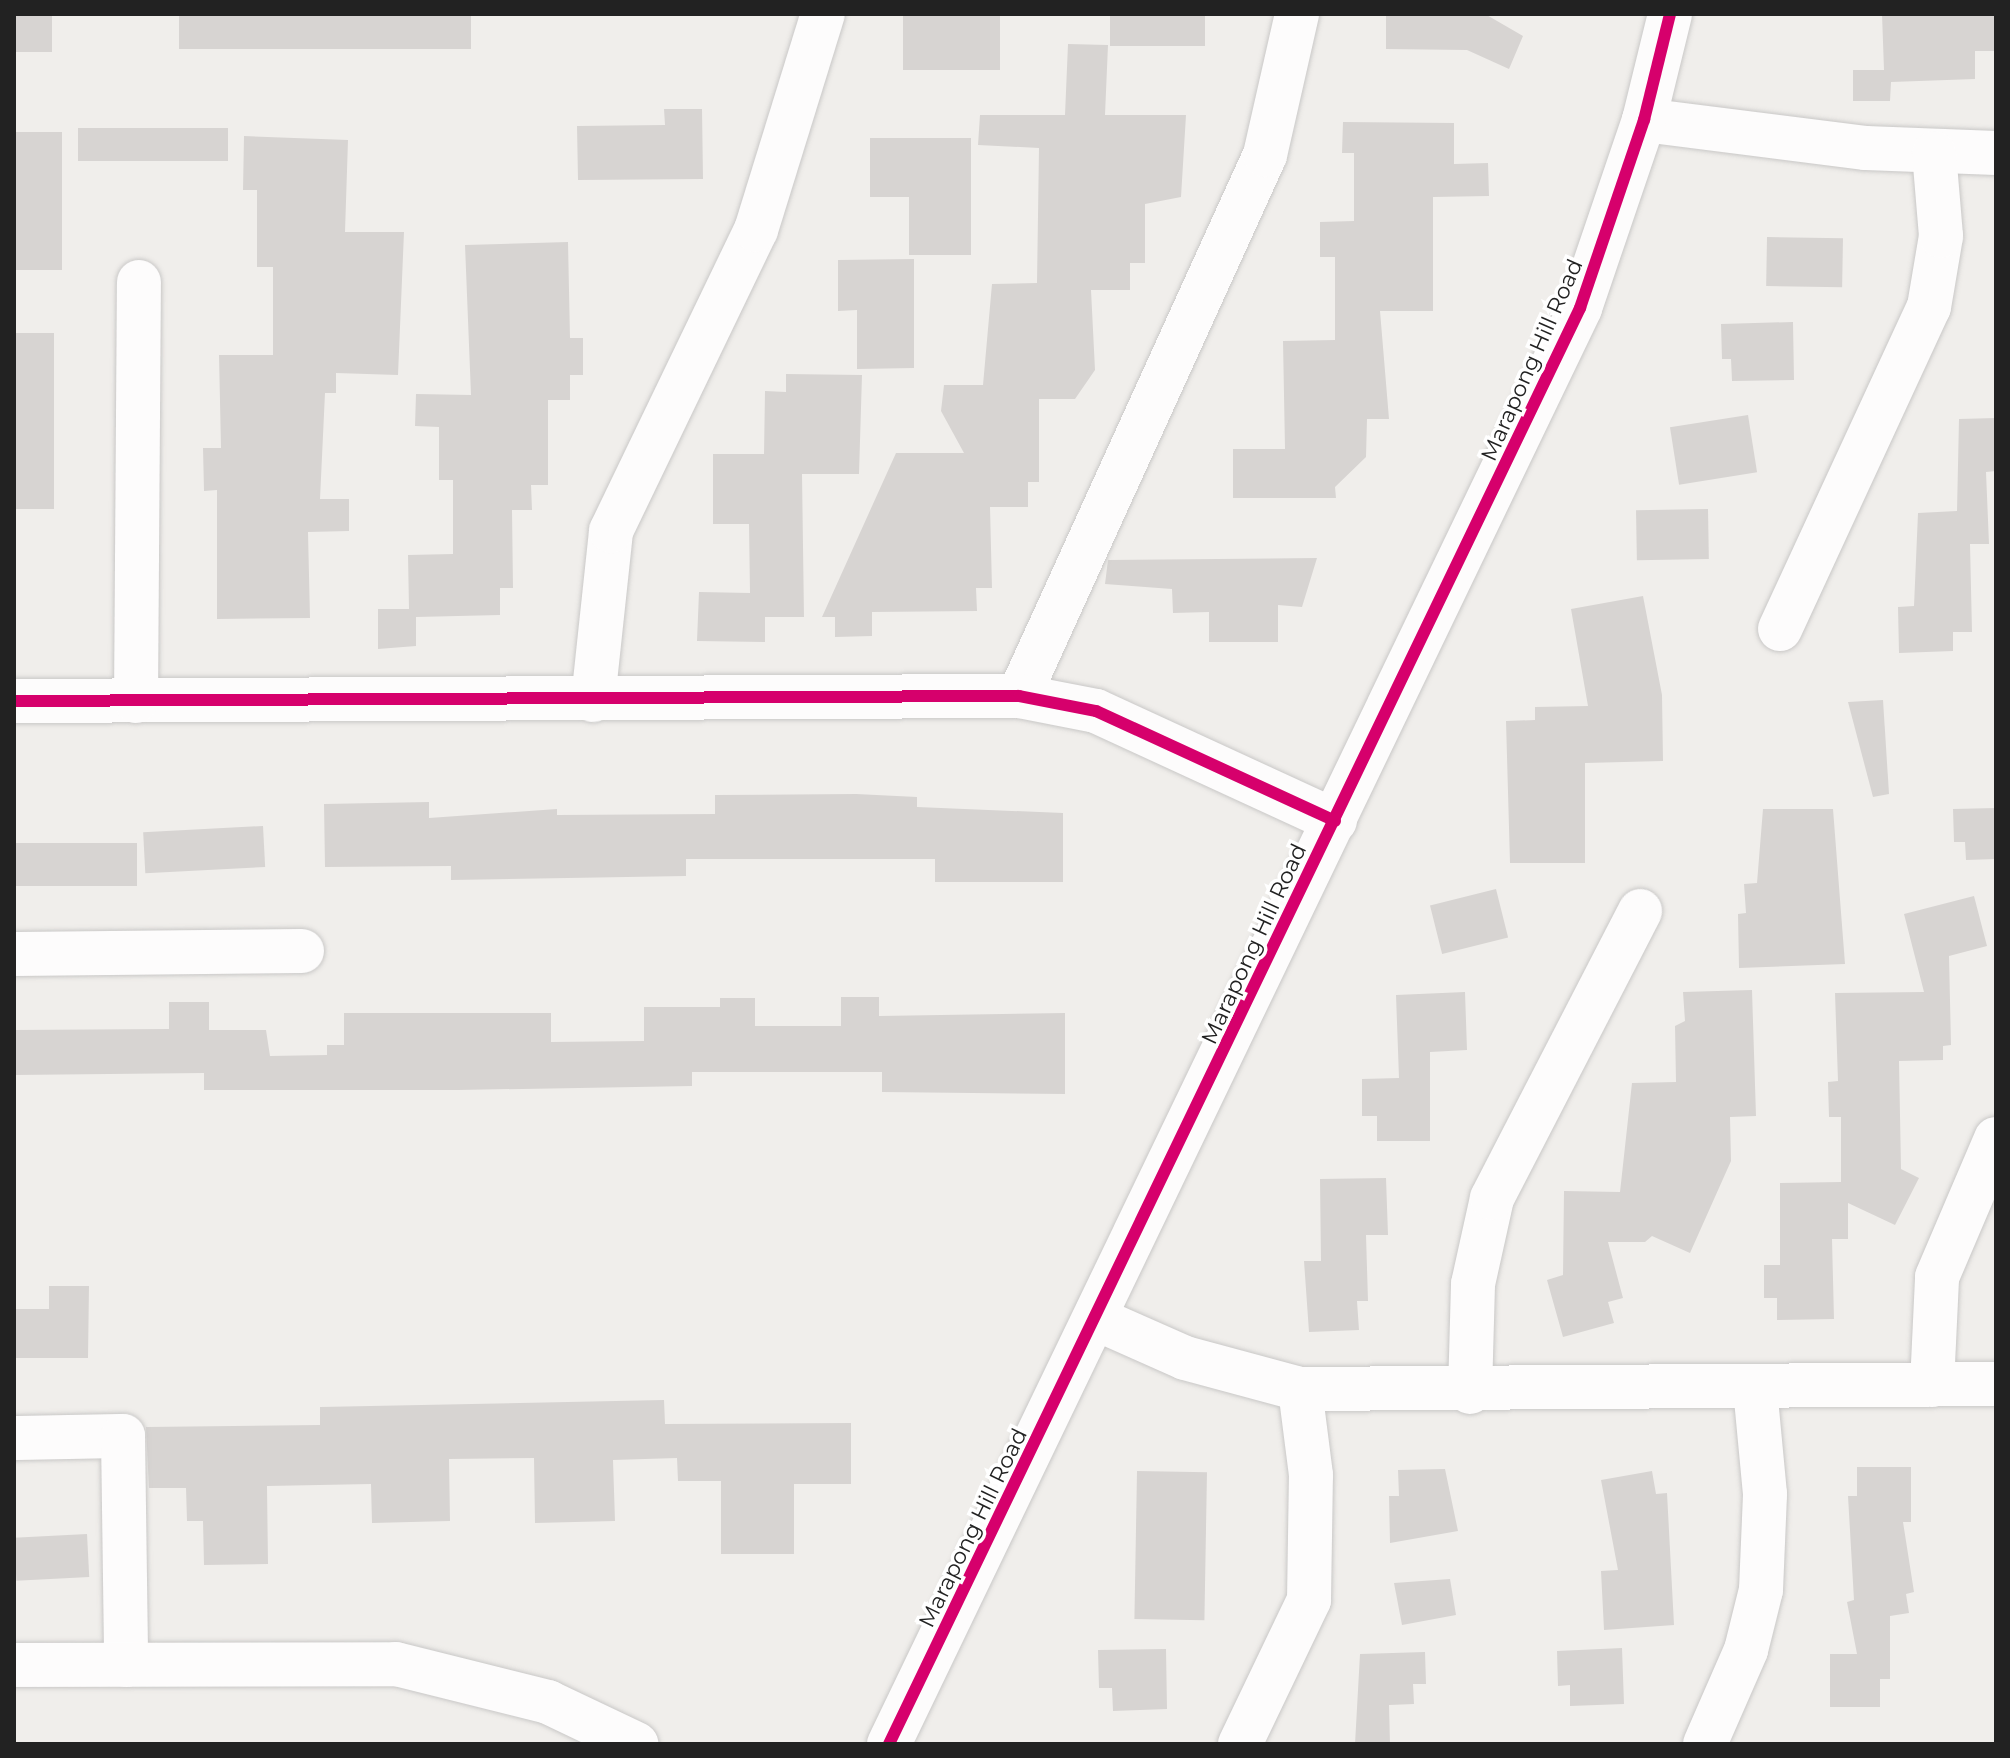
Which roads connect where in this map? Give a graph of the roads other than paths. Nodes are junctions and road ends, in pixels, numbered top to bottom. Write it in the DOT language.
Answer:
graph roads {
  1 [pos="823,14"];
  2 [pos="1297,14"];
  3 [pos="1670,14"];
  4 [pos="1644,120"];
  5 [pos="1934,153"];
  6 [pos="1996,153"];
  7 [pos="139,282"];
  8 [pos="1780,629"];
  9 [pos="1019,696"];
  10 [pos="593,700"];
  11 [pos="14,701"];
  12 [pos="136,701"];
  13 [pos="1335,821"];
  14 [pos="1640,911"];
  15 [pos="302,951"];
  16 [pos="14,954"];
  17 [pos="1996,1139"];
  18 [pos="1097,1319"];
  19 [pos="1996,1384"];
  20 [pos="1932,1385"];
  21 [pos="1755,1388"];
  22 [pos="1300,1389"];
  23 [pos="1470,1392"];
  24 [pos="14,1438"];
  25 [pos="14,1665"];
  26 [pos="126,1665"];
  27 [pos="636,1744"];
  28 [pos="889,1744"];
  29 [pos="1240,1744"];
  30 [pos="1705,1744"];
  1 -- 10 [label="street"];
  2 -- 9 [label="street"];
  3 -- 4 [label="street, Marapong Hill Road"];
  4 -- 5 [label="street"];
  4 -- 13 [label="street, Marapong Hill Road"];
  5 -- 6 [label="street"];
  5 -- 8 [label="street"];
  7 -- 12 [label="street"];
  9 -- 10 [label="street"];
  9 -- 13 [label="street"];
  10 -- 12 [label="street"];
  11 -- 12 [label="street"];
  13 -- 18 [label="street, Marapong Hill Road"];
  14 -- 23 [label="street"];
  15 -- 16 [label="street"];
  17 -- 20 [label="street"];
  18 -- 22 [label="street"];
  18 -- 28 [label="street, Marapong Hill Road"];
  19 -- 20 [label="street"];
  20 -- 21 [label="street"];
  21 -- 23 [label="street"];
  21 -- 30 [label="street"];
  22 -- 23 [label="street"];
  22 -- 29 [label="street"];
  24 -- 26 [label="street"];
  25 -- 26 [label="street"];
  26 -- 27 [label="street"];
}
